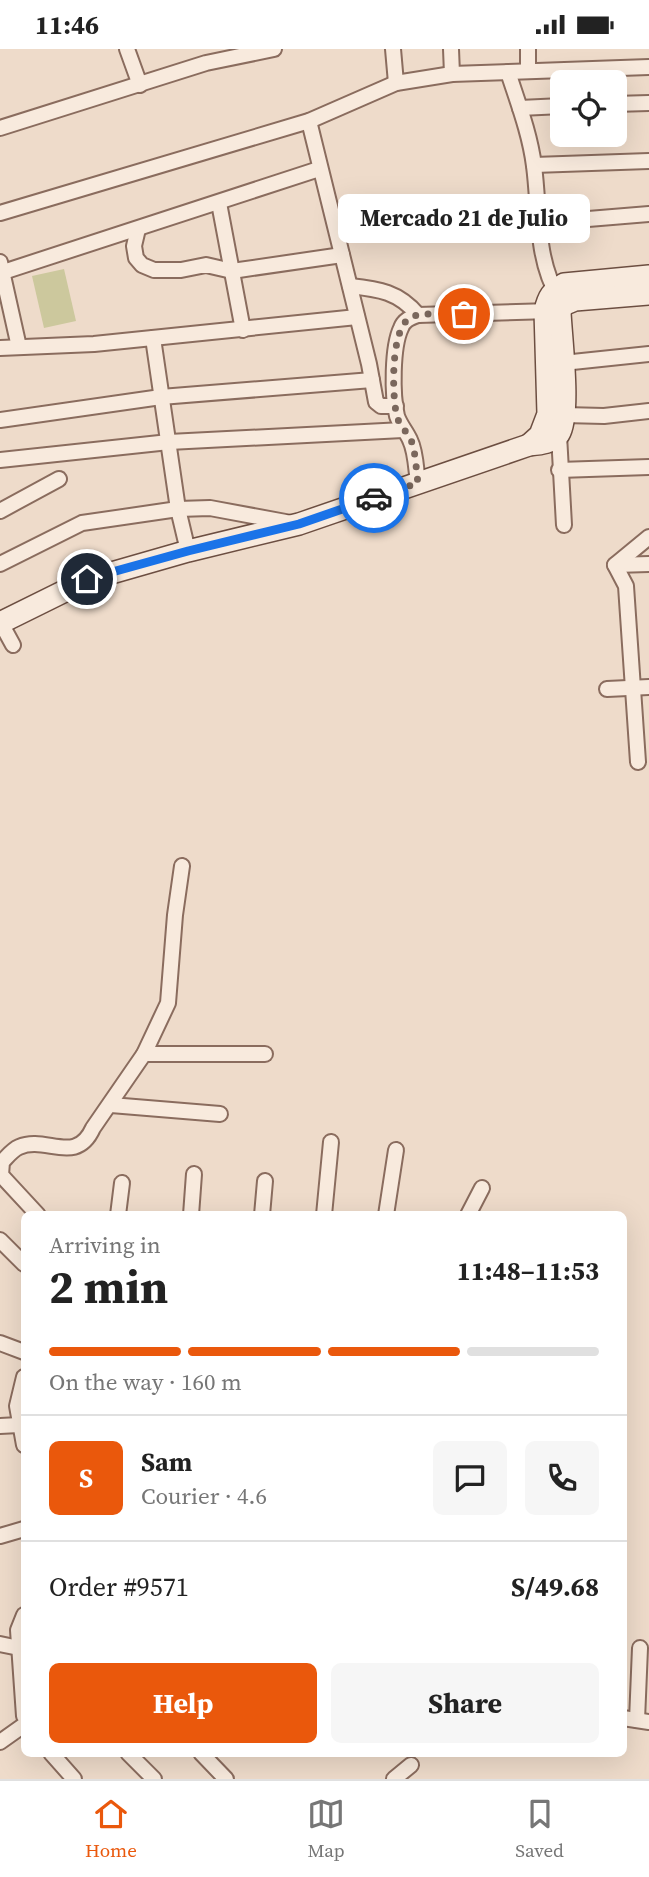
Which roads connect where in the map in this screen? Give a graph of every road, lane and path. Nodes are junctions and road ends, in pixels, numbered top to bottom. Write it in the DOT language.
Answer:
graph roads {
  1 [pos="127,49"];
  2 [pos="274,49"];
  3 [pos="393,49"];
  4 [pos="451,49"];
  5 [pos="528,49"];
  6 [pos="208,56"];
  7 [pos="649,67"];
  8 [pos="528,71"];
  9 [pos="508,72"];
  10 [pos="452,74"];
  11 [pos="396,83"];
  12 [pos="140,85"];
  13 [pos="649,103"];
  14 [pos="627,104"];
  15 [pos="550,107"];
  16 [pos="520,108"];
  17 [pos="309,121"];
  18 [pos="0,128"];
  19 [pos="649,161"];
  20 [pos="534,165"];
  21 [pos="319,169"];
  22 [pos="219,203"];
  23 [pos="0,213"];
  24 [pos="649,214"];
  25 [pos="540,223"];
  26 [pos="138,229"];
  27 [pos="342,255"];
  28 [pos="1,269"];
  29 [pos="232,271"];
  30 [pos="649,276"];
  31 [pos="350,286"];
  32 [pos="649,294"];
  33 [pos="555,304"];
  34 [pos="418,315"];
  35 [pos="357,317"];
  36 [pos="243,330"];
  37 [pos="153,338"];
  38 [pos="19,347"];
  39 [pos="0,348"];
  40 [pos="649,354"];
  41 [pos="563,363"];
  42 [pos="372,380"];
  43 [pos="161,397"];
  44 [pos="396,406"];
  45 [pos="649,411"];
  46 [pos="0,420"];
  47 [pos="561,425"];
  48 [pos="403,430"];
  49 [pos="169,442"];
  50 [pos="529,445"];
  51 [pos="0,460"];
  52 [pos="649,467"];
  53 [pos="559,470"];
  54 [pos="59,479"];
  55 [pos="418,483"];
  56 [pos="178,509"];
  57 [pos="0,511"];
  58 [pos="299,524"];
  59 [pos="564,526"];
  60 [pos="649,537"];
  61 [pos="188,551"];
  62 [pos="0,564"];
  63 [pos="649,564"];
  64 [pos="615,565"];
  65 [pos="1,623"];
  66 [pos="13,645"];
  67 [pos="649,687"];
  68 [pos="634,688"];
  69 [pos="607,689"];
  70 [pos="638,762"];
  71 [pos="182,866"];
  72 [pos="144,1054"];
  73 [pos="265,1054"];
  74 [pos="111,1105"];
  75 [pos="220,1114"];
  76 [pos="331,1142"];
  77 [pos="396,1150"];
  78 [pos="194,1174"];
  79 [pos="265,1181"];
  80 [pos="122,1183"];
  81 [pos="482,1188"];
  82 [pos="34,1211"];
  83 [pos="118,1211"];
  84 [pos="191,1211"];
  85 [pos="262,1211"];
  86 [pos="324,1211"];
  87 [pos="387,1211"];
  88 [pos="470,1211"];
  89 [pos="0,1240"];
  90 [pos="21,1261"];
  91 [pos="0,1343"];
  92 [pos="21,1351"];
  93 [pos="21,1389"];
  94 [pos="19,1425"];
  95 [pos="0,1426"];
  96 [pos="21,1433"];
  97 [pos="21,1530"];
  98 [pos="0,1536"];
  99 [pos="21,1622"];
  100 [pos="0,1644"];
  101 [pos="19,1649"];
  102 [pos="644,1649"];
  103 [pos="21,1676"];
  104 [pos="636,1720"];
  105 [pos="21,1727"];
  106 [pos="0,1742"];
  107 [pos="55,1757"];
  108 [pos="132,1757"];
  109 [pos="205,1757"];
  110 [pos="411,1765"];
  111 [pos="74,1779"];
  112 [pos="154,1779"];
  113 [pos="226,1779"];
  114 [pos="394,1779"];
  1 -- 12 [label="street"];
  2 -- 6 [label="street"];
  3 -- 11 [label="street"];
  4 -- 10 [label="street"];
  5 -- 8 [label="street"];
  6 -- 12 [label="street"];
  7 -- 8 [label="street"];
  8 -- 9 [label="street"];
  9 -- 10 [label="street"];
  9 -- 16 [label="street"];
  10 -- 11 [label="street"];
  11 -- 17 [label="street"];
  12 -- 18 [label="street"];
  13 -- 14 [label="street"];
  15 -- 16 [label="street"];
  16 -- 20 [label="street"];
  17 -- 21 [label="street"];
  17 -- 23 [label="street"];
  19 -- 20 [label="street"];
  20 -- 25 [label="street"];
  21 -- 22 [label="street"];
  21 -- 27 [label="street"];
  22 -- 26 [label="street"];
  22 -- 29 [label="street"];
  24 -- 25 [label="street"];
  25 -- 33 [label="street"];
  26 -- 28 [label="street"];
  26 -- 29 [label="street"];
  27 -- 29 [label="street"];
  27 -- 31 [label="street"];
  28 -- 38 [label="street"];
  29 -- 36 [label="street"];
  30 -- 33 [label="street"];
  31 -- 34 [label="street"];
  31 -- 35 [label="street"];
  32 -- 33 [label="street"];
  33 -- 34 [label="street"];
  33 -- 41 [label="street"];
  33 -- 50 [label="street"];
  34 -- 44 [label="street"];
  35 -- 36 [label="street"];
  35 -- 42 [label="street"];
  36 -- 37 [label="street"];
  37 -- 38 [label="street"];
  37 -- 43 [label="street"];
  38 -- 39 [label="street"];
  40 -- 41 [label="street"];
  41 -- 47 [label="street"];
  42 -- 43 [label="street"];
  42 -- 44 [label="street"];
  43 -- 46 [label="street"];
  43 -- 49 [label="street"];
  44 -- 48 [label="street"];
  45 -- 47 [label="street"];
  47 -- 50 [label="street"];
  47 -- 53 [label="street"];
  48 -- 49 [label="street"];
  48 -- 55 [label="street"];
  49 -- 51 [label="street"];
  49 -- 56 [label="street"];
  50 -- 55 [label="street"];
  52 -- 53 [label="street"];
  53 -- 59 [label="street"];
  54 -- 57 [label="street"];
  55 -- 58 [label="street"];
  56 -- 58 [label="street"];
  56 -- 61 [label="street"];
  56 -- 62 [label="street"];
  58 -- 61 [label="street"];
  60 -- 64 [label="street"];
  61 -- 65 [label="street"];
  63 -- 64 [label="street"];
  64 -- 68 [label="street"];
  65 -- 66 [label="street"];
  67 -- 68 [label="street"];
  68 -- 69 [label="street"];
  68 -- 70 [label="street"];
  71 -- 72 [label="street"];
  72 -- 73 [label="street"];
  72 -- 74 [label="street"];
  74 -- 75 [label="street"];
  74 -- 82 [label="street"];
  76 -- 86 [label="street"];
  77 -- 87 [label="street"];
  78 -- 84 [label="street"];
  79 -- 85 [label="street"];
  80 -- 83 [label="street"];
  81 -- 88 [label="street"];
  89 -- 90 [label="street"];
  91 -- 92 [label="street"];
  93 -- 94 [label="street"];
  94 -- 95 [label="street"];
  94 -- 96 [label="street"];
  97 -- 98 [label="street"];
  99 -- 101 [label="street"];
  100 -- 101 [label="street"];
  101 -- 103 [label="street"];
  102 -- 104 [label="street"];
  105 -- 106 [label="street"];
  107 -- 111 [label="street"];
  108 -- 112 [label="street"];
  109 -- 113 [label="street"];
  110 -- 114 [label="street"];
}
